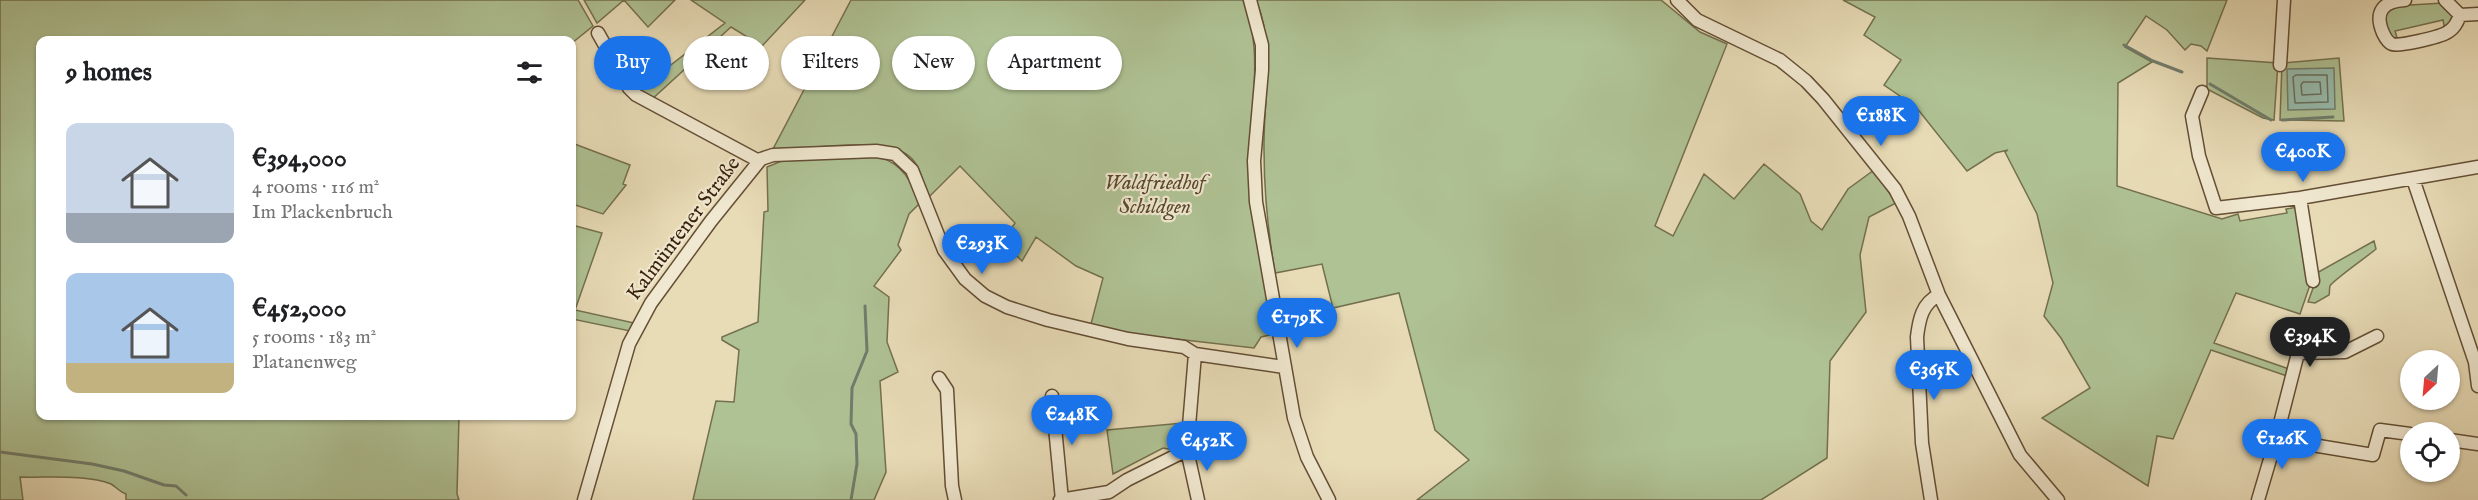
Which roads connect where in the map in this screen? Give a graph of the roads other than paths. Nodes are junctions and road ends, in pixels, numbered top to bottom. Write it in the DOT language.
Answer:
graph roads {
  1 [pos="1250,0"];
  2 [pos="2284,0"];
  3 [pos="2405,0"];
  4 [pos="2445,0"];
  5 [pos="1681,1"];
  6 [pos="2478,14"];
  7 [pos="2460,15"];
  8 [pos="598,33"];
  9 [pos="2280,65"];
  10 [pos="2202,92"];
  11 [pos="759,161"];
  12 [pos="2478,167"];
  13 [pos="2412,179"];
  14 [pos="2300,198"];
  15 [pos="2313,281"];
  16 [pos="1939,295"];
  17 [pos="2377,336"];
  18 [pos="1195,354"];
  19 [pos="1284,367"];
  20 [pos="939,378"];
  21 [pos="2478,386"];
  22 [pos="1052,396"];
  23 [pos="2400,433"];
  24 [pos="2276,439"];
  25 [pos="2460,441"];
  26 [pos="2478,444"];
  27 [pos="1187,450"];
  28 [pos="1110,496"];
  29 [pos="584,500"];
  30 [pos="955,500"];
  31 [pos="1061,500"];
  32 [pos="1198,500"];
  33 [pos="1329,500"];
  34 [pos="1931,500"];
  35 [pos="2058,500"];
  36 [pos="2258,500"];
  1 -- 19 [label="street"];
  2 -- 9 [label="street"];
  3 -- 7 [label="street"];
  4 -- 7 [label="street"];
  5 -- 16 [label="street"];
  6 -- 7 [label="street"];
  8 -- 11 [label="street"];
  10 -- 14 [label="street"];
  11 -- 18 [label="street, Kalmüntener Straße"];
  11 -- 29 [label="street, Kalmüntener Straße"];
  12 -- 13 [label="street"];
  13 -- 14 [label="street"];
  13 -- 21 [label="street"];
  14 -- 15 [label="street"];
  16 -- 34 [label="street"];
  16 -- 35 [label="street"];
  17 -- 24 [label="street"];
  18 -- 19 [label="street, Kalmüntener Straße"];
  18 -- 27 [label="street"];
  19 -- 33 [label="street"];
  20 -- 30 [label="street"];
  22 -- 31 [label="street"];
  23 -- 24 [label="street"];
  24 -- 36 [label="street"];
  25 -- 26 [label="street"];
  27 -- 28 [label="street"];
  27 -- 32 [label="street"];
  28 -- 31 [label="street"];
}
